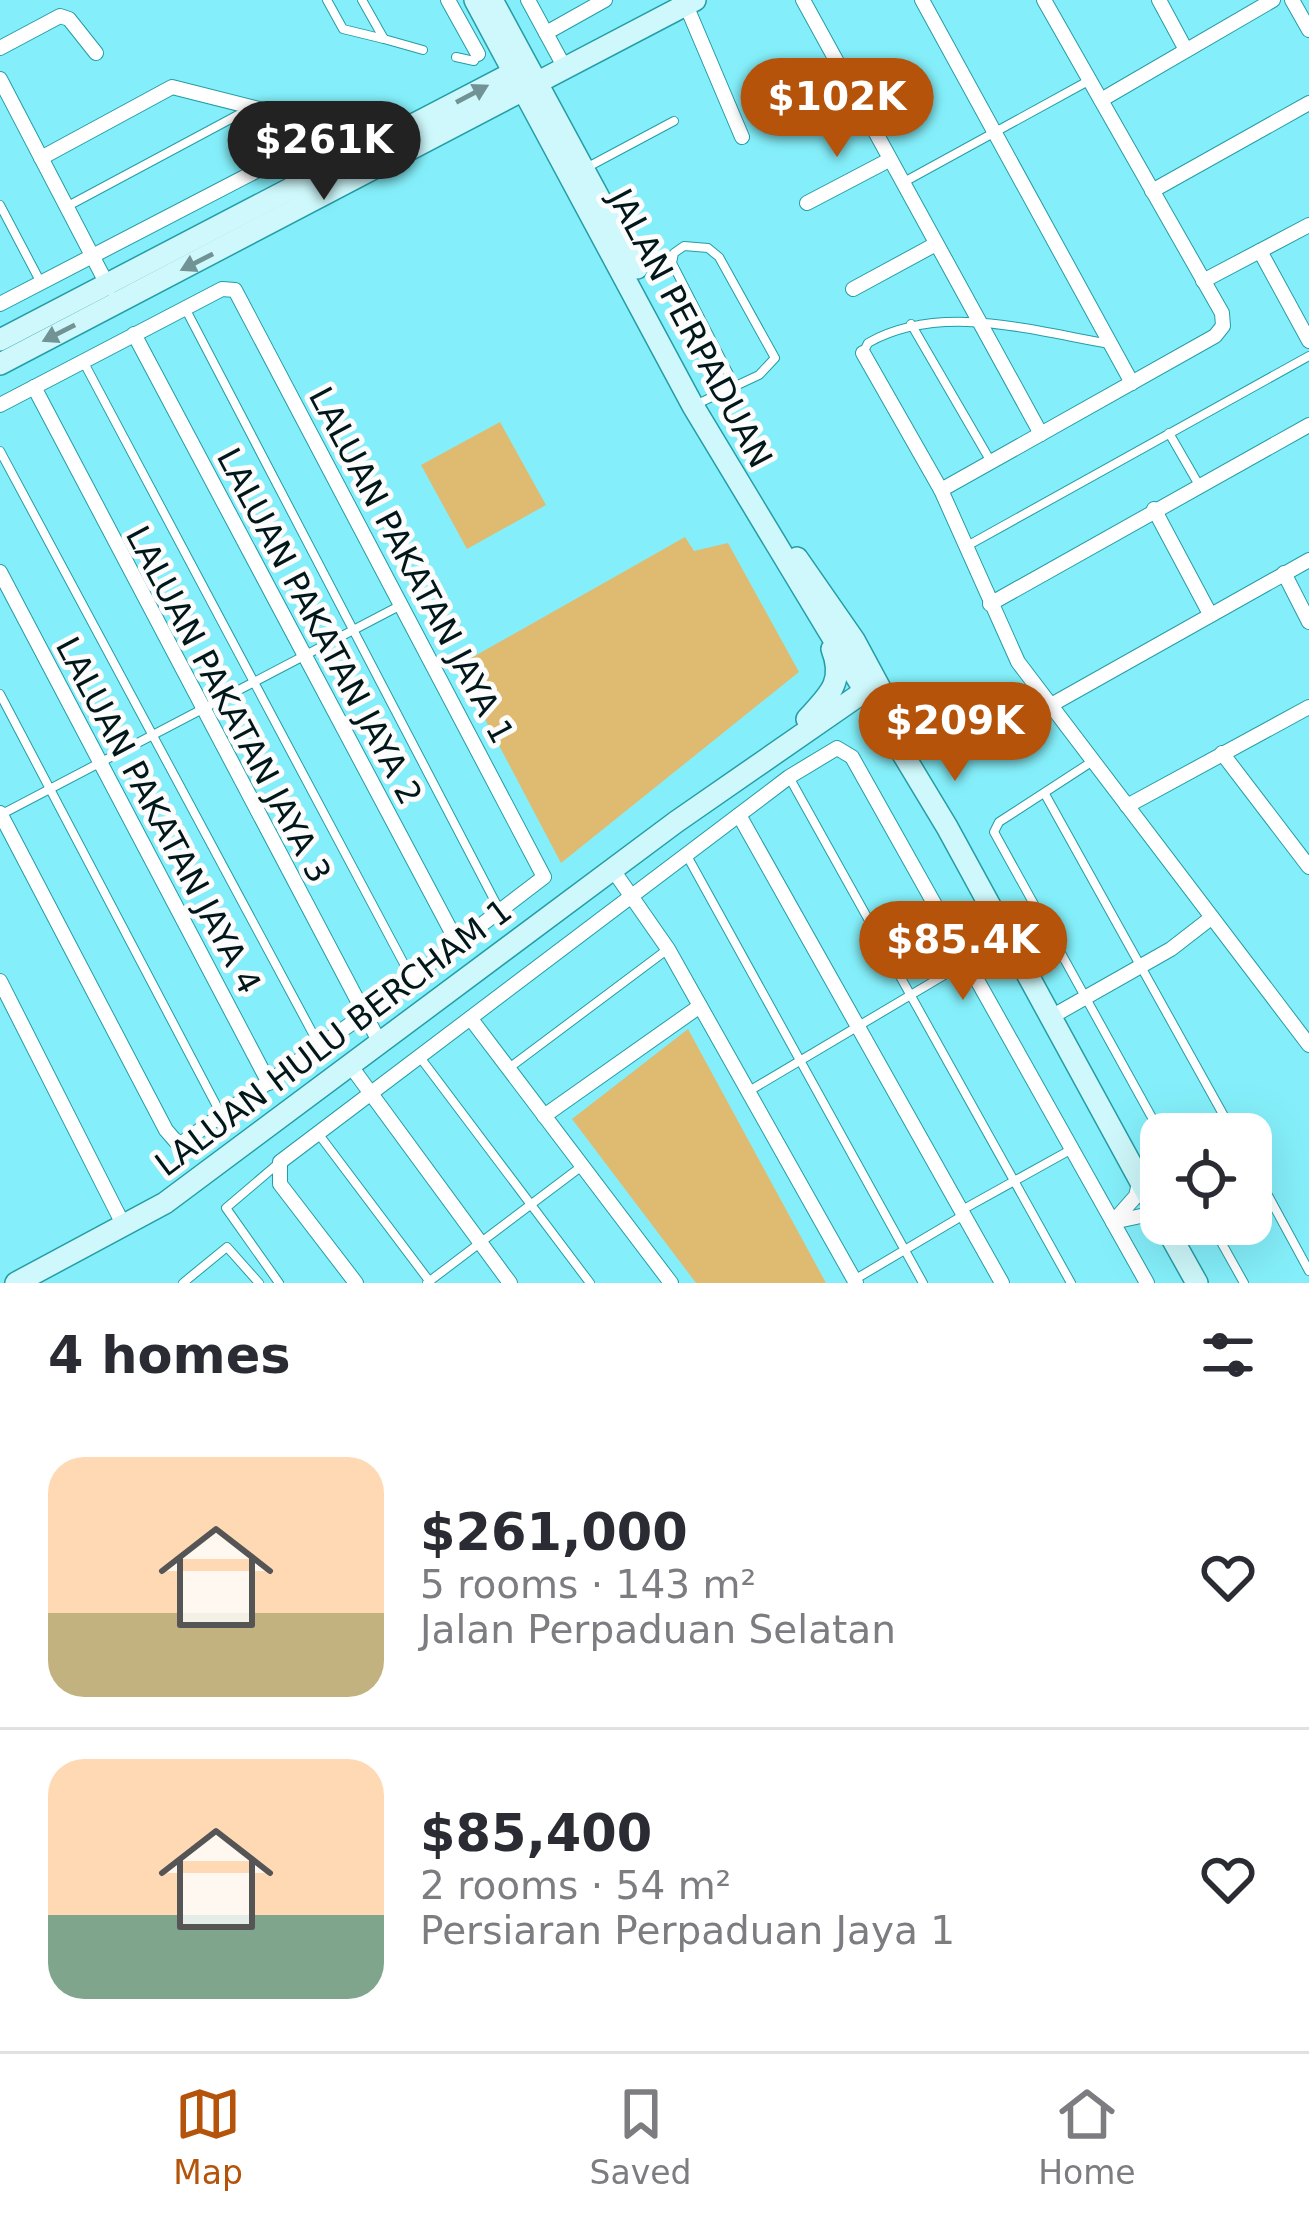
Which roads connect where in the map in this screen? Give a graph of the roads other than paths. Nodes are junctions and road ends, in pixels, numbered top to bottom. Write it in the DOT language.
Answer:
graph roads {
  1 [pos="327,0"];
  2 [pos="362,0"];
  3 [pos="448,0"];
  4 [pos="475,0"];
  5 [pos="492,0"];
  6 [pos="528,0"];
  7 [pos="803,0"];
  8 [pos="922,0"];
  9 [pos="1044,0"];
  10 [pos="1159,0"];
  11 [pos="1273,0"];
  12 [pos="1292,0"];
  13 [pos="600,1"];
  14 [pos="690,3"];
  15 [pos="1309,30"];
  16 [pos="546,33"];
  17 [pos="384,39"];
  18 [pos="0,48"];
  19 [pos="422,50"];
  20 [pos="1186,50"];
  21 [pos="96,53"];
  22 [pos="478,54"];
  23 [pos="456,57"];
  24 [pos="566,70"];
  25 [pos="527,78"];
  26 [pos="0,79"];
  27 [pos="1090,80"];
  28 [pos="1101,100"];
  29 [pos="1309,103"];
  30 [pos="253,107"];
  31 [pos="674,121"];
  32 [pos="994,133"];
  33 [pos="742,137"];
  34 [pos="41,158"];
  35 [pos="889,160"];
  36 [pos="584,168"];
  37 [pos="902,183"];
  38 [pos="1152,190"];
  39 [pos="807,203"];
  40 [pos="0,205"];
  41 [pos="67,206"];
  42 [pos="1309,225"];
  43 [pos="625,244"];
  44 [pos="936,244"];
  45 [pos="1260,251"];
  46 [pos="92,255"];
  47 [pos="627,279"];
  48 [pos="1203,281"];
  49 [pos="41,282"];
  50 [pos="853,289"];
  51 [pos="112,294"];
  52 [pos="0,304"];
  53 [pos="184,308"];
  54 [pos="980,322"];
  55 [pos="911,325"];
  56 [pos="134,334"];
  57 [pos="0,340"];
  58 [pos="1309,341"];
  59 [pos="1111,344"];
  60 [pos="863,353"];
  61 [pos="1309,356"];
  62 [pos="83,361"];
  63 [pos="0,364"];
  64 [pos="1132,383"];
  65 [pos="734,384"];
  66 [pos="34,387"];
  67 [pos="700,403"];
  68 [pos="0,405"];
  69 [pos="1309,425"];
  70 [pos="1169,433"];
  71 [pos="1041,434"];
  72 [pos="0,452"];
  73 [pos="991,461"];
  74 [pos="1199,485"];
  75 [pos="941,490"];
  76 [pos="1154,509"];
  77 [pos="966,547"];
  78 [pos="1309,560"];
  79 [pos="0,572"];
  80 [pos="1284,573"];
  81 [pos="804,582"];
  82 [pos="403,604"];
  83 [pos="990,604"];
  84 [pos="1210,614"];
  85 [pos="1309,622"];
  86 [pos="353,630"];
  87 [pos="304,656"];
  88 [pos="253,683"];
  89 [pos="864,684"];
  90 [pos="0,694"];
  91 [pos="1051,705"];
  92 [pos="1309,707"];
  93 [pos="201,710"];
  94 [pos="900,725"];
  95 [pos="804,728"];
  96 [pos="153,736"];
  97 [pos="1222,753"];
  98 [pos="1093,761"];
  99 [pos="101,763"];
  100 [pos="917,776"];
  101 [pos="789,777"];
  102 [pos="50,789"];
  103 [pos="1046,796"];
  104 [pos="1127,806"];
  105 [pos="0,813"];
  106 [pos="739,815"];
  107 [pos="686,854"];
  108 [pos="1309,867"];
  109 [pos="613,869"];
  110 [pos="633,898"];
  111 [pos="994,906"];
  112 [pos="501,912"];
  113 [pos="1211,919"];
  114 [pos="951,929"];
  115 [pos="458,944"];
  116 [pos="668,949"];
  117 [pos="968,961"];
  118 [pos="1139,968"];
  119 [pos="411,979"];
  120 [pos="0,981"];
  121 [pos="909,993"];
  122 [pos="1086,998"];
  123 [pos="700,1006"];
  124 [pos="362,1016"];
  125 [pos="1054,1016"];
  126 [pos="471,1019"];
  127 [pos="857,1026"];
  128 [pos="380,1043"];
  129 [pos="1309,1045"];
  130 [pos="320,1046"];
  131 [pos="419,1056"];
  132 [pos="802,1060"];
  133 [pos="350,1065"];
  134 [pos="508,1070"];
  135 [pos="269,1083"];
  136 [pos="748,1092"];
  137 [pos="370,1093"];
  138 [pos="1149,1113"];
  139 [pos="1222,1113"];
  140 [pos="544,1116"];
  141 [pos="222,1118"];
  142 [pos="317,1132"];
  143 [pos="1072,1149"];
  144 [pos="280,1162"];
  145 [pos="582,1166"];
  146 [pos="1140,1166"];
  147 [pos="1139,1179"];
  148 [pos="1014,1182"];
  149 [pos="1272,1203"];
  150 [pos="531,1205"];
  151 [pos="962,1213"];
  152 [pos="1140,1216"];
  153 [pos="1113,1222"];
  154 [pos="124,1226"];
  155 [pos="479,1244"];
  156 [pos="1179,1245"];
  157 [pos="1223,1245"];
  158 [pos="904,1250"];
  159 [pos="1309,1271"];
  160 [pos="429,1282"];
  161 [pos="855,1282"];
  162 [pos="16,1283"];
  163 [pos="183,1283"];
  164 [pos="259,1283"];
  165 [pos="279,1283"];
  166 [pos="356,1283"];
  167 [pos="510,1283"];
  168 [pos="590,1283"];
  169 [pos="670,1283"];
  170 [pos="923,1283"];
  171 [pos="1002,1283"];
  172 [pos="1071,1283"];
  173 [pos="1147,1283"];
  174 [pos="1201,1283"];
  175 [pos="1244,1283"];
  1 -- 17 [label="lane"];
  2 -- 17 [label="lane"];
  3 -- 22 [label="street"];
  4 -- 25 [label="street, JALAN PERPADUAN"];
  5 -- 25 [label="street, JALAN PERPADUAN"];
  6 -- 16 [label="street"];
  7 -- 35 [label="street"];
  8 -- 32 [label="street"];
  9 -- 27 [label="street"];
  10 -- 20 [label="street"];
  11 -- 20 [label="street"];
  12 -- 15 [label="street"];
  13 -- 16 [label="street"];
  14 -- 24 [label="street"];
  14 -- 33 [label="street"];
  16 -- 24 [label="street"];
  17 -- 19 [label="lane"];
  18 -- 21 [label="street"];
  20 -- 28 [label="street"];
  22 -- 23 [label="lane"];
  24 -- 25 [label="street"];
  25 -- 36 [label="street"];
  25 -- 47 [label="street, JALAN PERPADUAN"];
  25 -- 51 [label="street"];
  26 -- 34 [label="street"];
  27 -- 28 [label="street"];
  27 -- 32 [label="lane"];
  28 -- 38 [label="street"];
  29 -- 38 [label="street"];
  30 -- 34 [label="street"];
  30 -- 41 [label="lane"];
  30 -- 46 [label="street"];
  31 -- 36 [label="lane"];
  32 -- 37 [label="lane"];
  32 -- 59 [label="street"];
  34 -- 41 [label="street"];
  35 -- 37 [label="street"];
  35 -- 39 [label="street"];
  36 -- 43 [label="street"];
  37 -- 44 [label="street"];
  38 -- 48 [label="street"];
  40 -- 49 [label="lane"];
  41 -- 46 [label="street"];
  42 -- 45 [label="street"];
  43 -- 47 [label="street"];
  43 -- 67 [label="street"];
  44 -- 50 [label="street"];
  44 -- 54 [label="street"];
  45 -- 48 [label="street"];
  45 -- 58 [label="street"];
  46 -- 49 [label="street"];
  46 -- 51 [label="street"];
  47 -- 67 [label="street, JALAN PERPADUAN"];
  48 -- 64 [label="street"];
  49 -- 52 [label="street"];
  51 -- 57 [label="street"];
  51 -- 63 [label="street, one-way"];
  53 -- 56 [label="street"];
  53 -- 82 [label="street, LALUAN PAKATAN JAYA 1"];
  53 -- 86 [label="lane"];
  54 -- 55 [label="lane"];
  54 -- 59 [label="lane"];
  54 -- 71 [label="street"];
  55 -- 60 [label="lane"];
  55 -- 73 [label="lane"];
  56 -- 62 [label="street"];
  56 -- 87 [label="street, LALUAN PAKATAN JAYA 2"];
  59 -- 64 [label="street"];
  60 -- 75 [label="street"];
  61 -- 70 [label="lane"];
  62 -- 66 [label="street"];
  62 -- 88 [label="lane"];
  64 -- 71 [label="street"];
  65 -- 65 [label="lane"];
  65 -- 67 [label="lane"];
  66 -- 68 [label="street"];
  66 -- 93 [label="street, LALUAN PAKATAN JAYA 3"];
  67 -- 81 [label="street, JALAN PERPADUAN"];
  69 -- 74 [label="street"];
  70 -- 74 [label="lane"];
  70 -- 77 [label="lane"];
  71 -- 73 [label="street"];
  72 -- 96 [label="lane"];
  73 -- 75 [label="street"];
  74 -- 76 [label="street"];
  75 -- 77 [label="street"];
  76 -- 83 [label="street"];
  76 -- 84 [label="street"];
  77 -- 83 [label="street"];
  78 -- 80 [label="street"];
  79 -- 99 [label="street, LALUAN PAKATAN JAYA 4"];
  80 -- 84 [label="street"];
  80 -- 85 [label="street"];
  81 -- 89 [label="street, JALAN PERPADUAN"];
  81 -- 94 [label="street"];
  81 -- 95 [label="street"];
  82 -- 86 [label="lane"];
  82 -- 112 [label="street, LALUAN PAKATAN JAYA 1"];
  83 -- 91 [label="street"];
  84 -- 91 [label="street"];
  86 -- 87 [label="lane"];
  86 -- 112 [label="lane"];
  87 -- 88 [label="lane"];
  87 -- 115 [label="street, LALUAN PAKATAN JAYA 2"];
  88 -- 93 [label="lane"];
  88 -- 119 [label="lane"];
  89 -- 94 [label="street"];
  89 -- 95 [label="street, LALUAN HULU BERCHAM 1"];
  89 -- 100 [label="street"];
  90 -- 102 [label="lane"];
  91 -- 98 [label="street"];
  92 -- 97 [label="street"];
  93 -- 96 [label="lane"];
  93 -- 124 [label="street, LALUAN PAKATAN JAYA 3"];
  94 -- 111 [label="street"];
  95 -- 100 [label="street"];
  95 -- 109 [label="street, LALUAN HULU BERCHAM 1"];
  96 -- 99 [label="lane"];
  96 -- 130 [label="lane"];
  97 -- 104 [label="street"];
  97 -- 108 [label="street"];
  98 -- 103 [label="lane"];
  98 -- 104 [label="street"];
  99 -- 102 [label="lane"];
  99 -- 135 [label="street, LALUAN PAKATAN JAYA 4"];
  100 -- 111 [label="street"];
  101 -- 106 [label="street"];
  101 -- 114 [label="street"];
  101 -- 121 [label="lane"];
  102 -- 105 [label="lane"];
  102 -- 141 [label="lane"];
  103 -- 118 [label="lane"];
  103 -- 122 [label="lane"];
  104 -- 113 [label="street"];
  105 -- 141 [label="street"];
  106 -- 107 [label="street"];
  106 -- 127 [label="street"];
  107 -- 110 [label="street"];
  107 -- 132 [label="lane"];
  109 -- 110 [label="street"];
  109 -- 128 [label="street, LALUAN HULU BERCHAM 1"];
  110 -- 116 [label="street"];
  110 -- 126 [label="street"];
  111 -- 114 [label="street"];
  111 -- 125 [label="street"];
  112 -- 115 [label="street"];
  113 -- 118 [label="street"];
  113 -- 129 [label="street"];
  114 -- 117 [label="street"];
  115 -- 119 [label="street"];
  116 -- 123 [label="street"];
  116 -- 134 [label="lane"];
  117 -- 121 [label="lane"];
  117 -- 143 [label="street"];
  118 -- 122 [label="street"];
  118 -- 139 [label="lane"];
  119 -- 124 [label="street"];
  120 -- 154 [label="street"];
  121 -- 127 [label="lane"];
  121 -- 148 [label="lane"];
  122 -- 125 [label="street"];
  122 -- 138 [label="lane"];
  123 -- 136 [label="street"];
  123 -- 140 [label="street"];
  124 -- 128 [label="street, LALUAN PAKATAN JAYA 3"];
  124 -- 130 [label="street"];
  125 -- 146 [label="street"];
  125 -- 147 [label="street"];
  126 -- 131 [label="street"];
  126 -- 134 [label="street"];
  127 -- 132 [label="lane"];
  127 -- 151 [label="street"];
  128 -- 133 [label="street, LALUAN HULU BERCHAM 1"];
  130 -- 135 [label="street"];
  131 -- 137 [label="street"];
  131 -- 150 [label="lane"];
  132 -- 136 [label="lane"];
  132 -- 158 [label="lane"];
  133 -- 137 [label="street"];
  133 -- 154 [label="street, LALUAN HULU BERCHAM 1"];
  134 -- 140 [label="street"];
  135 -- 141 [label="street"];
  136 -- 161 [label="street"];
  137 -- 142 [label="street"];
  137 -- 155 [label="street"];
  140 -- 145 [label="street"];
  142 -- 144 [label="street"];
  142 -- 160 [label="lane"];
  143 -- 148 [label="lane"];
  143 -- 153 [label="street"];
  144 -- 165 [label="lane"];
  144 -- 166 [label="street"];
  145 -- 150 [label="lane"];
  145 -- 169 [label="street"];
  147 -- 153 [label="street"];
  148 -- 151 [label="lane"];
  148 -- 172 [label="lane"];
  149 -- 159 [label="lane"];
  150 -- 155 [label="lane"];
  150 -- 168 [label="lane"];
  151 -- 158 [label="lane"];
  151 -- 171 [label="street"];
  152 -- 153 [label="street"];
  153 -- 173 [label="street"];
  154 -- 162 [label="street, LALUAN HULU BERCHAM 1"];
  155 -- 160 [label="lane"];
  155 -- 167 [label="street"];
  156 -- 174 [label="street"];
  157 -- 175 [label="lane"];
  158 -- 161 [label="lane"];
  158 -- 170 [label="lane"];
  163 -- 164 [label="lane"];
}
